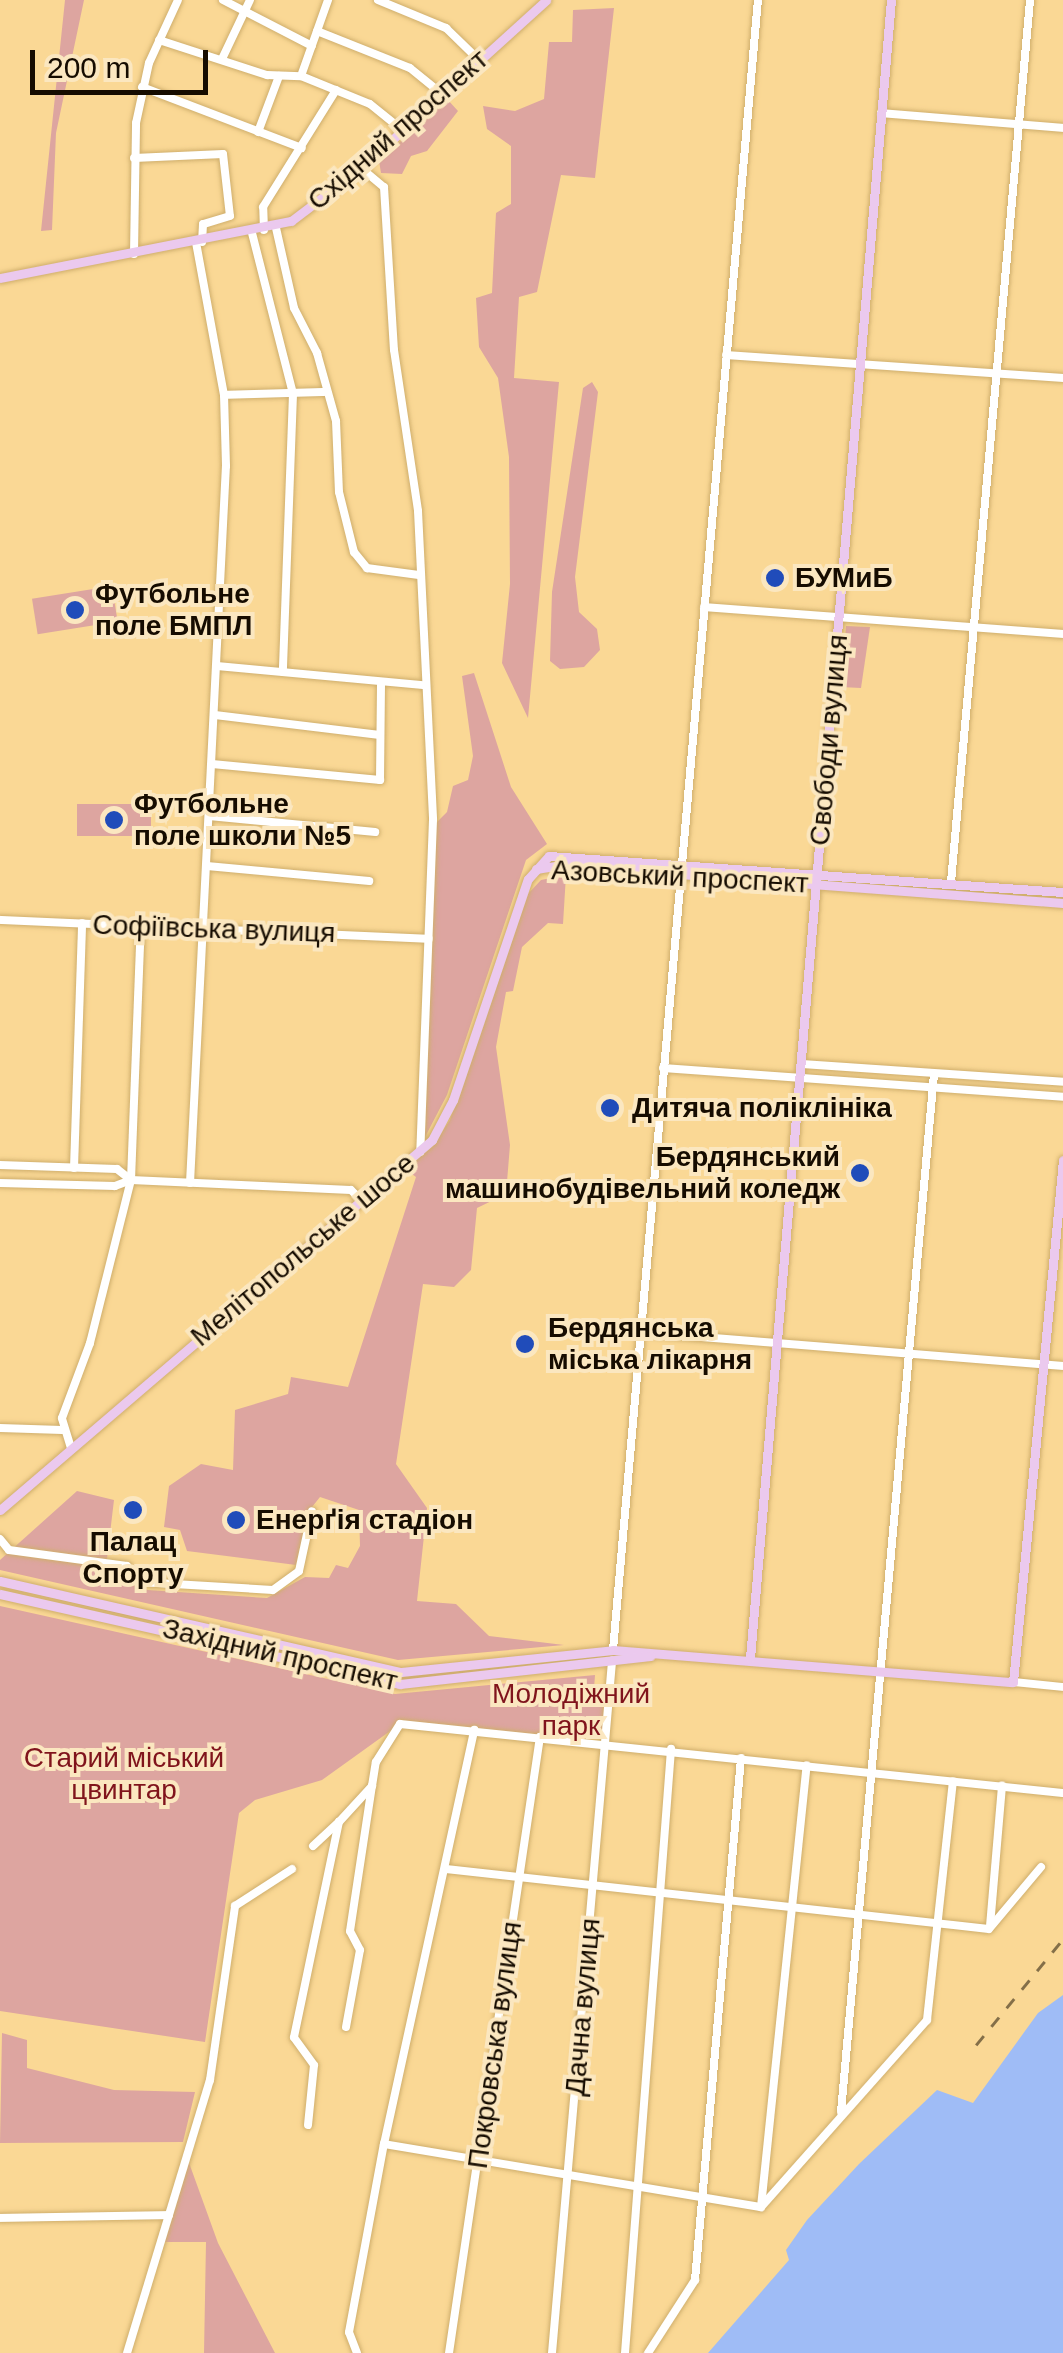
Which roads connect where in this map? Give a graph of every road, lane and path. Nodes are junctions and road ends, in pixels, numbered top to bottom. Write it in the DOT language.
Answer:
graph roads {
  1 [pos="178,0"];
  2 [pos="223,0"];
  3 [pos="250,0"];
  4 [pos="328,0"];
  5 [pos="378,0"];
  6 [pos="546,0"];
  7 [pos="758,0"];
  8 [pos="891,0"];
  9 [pos="1030,0"];
  10 [pos="243,14"];
  11 [pos="317,32"];
  12 [pos="159,40"];
  13 [pos="312,46"];
  14 [pos="222,60"];
  15 [pos="479,60"];
  16 [pos="279,76"];
  17 [pos="301,76"];
  18 [pos="142,88"];
  19 [pos="336,90"];
  20 [pos="442,94"];
  21 [pos="881,113"];
  22 [pos="1018,124"];
  23 [pos="1063,128"];
  24 [pos="402,129"];
  25 [pos="258,132"];
  26 [pos="302,148"];
  27 [pos="134,158"];
  28 [pos="361,168"];
  29 [pos="276,228"];
  30 [pos="264,230"];
  31 [pos="252,232"];
  32 [pos="199,242"];
  33 [pos="134,254"];
  34 [pos="0,278"];
  35 [pos="726,355"];
  36 [pos="860,364"];
  37 [pos="996,372"];
  38 [pos="1063,378"];
  39 [pos="326,392"];
  40 [pos="293,394"];
  41 [pos="224,395"];
  42 [pos="419,575"];
  43 [pos="704,606"];
  44 [pos="839,618"];
  45 [pos="973,628"];
  46 [pos="1063,634"];
  47 [pos="217,666"];
  48 [pos="283,672"];
  49 [pos="381,685"];
  50 [pos="423,685"];
  51 [pos="214,715"];
  52 [pos="380,735"];
  53 [pos="212,764"];
  54 [pos="209,816"];
  55 [pos="375,832"];
  56 [pos="681,862"];
  57 [pos="206,866"];
  58 [pos="533,870"];
  59 [pos="818,872"];
  60 [pos="680,875"];
  61 [pos="370,881"];
  62 [pos="816,887"];
  63 [pos="951,888"];
  64 [pos="1063,892"];
  65 [pos="1063,903"];
  66 [pos="0,920"];
  67 [pos="82,923"];
  68 [pos="141,925"];
  69 [pos="201,928"];
  70 [pos="429,939"];
  71 [pos="802,1064"];
  72 [pos="663,1068"];
  73 [pos="934,1074"];
  74 [pos="800,1078"];
  75 [pos="1063,1082"];
  76 [pos="932,1089"];
  77 [pos="1063,1097"];
  78 [pos="420,1152"];
  79 [pos="1063,1160"];
  80 [pos="0,1166"];
  81 [pos="74,1168"];
  82 [pos="131,1180"];
  83 [pos="0,1183"];
  84 [pos="190,1183"];
  85 [pos="361,1200"];
  86 [pos="640,1332"];
  87 [pos="776,1342"];
  88 [pos="910,1354"];
  89 [pos="1043,1365"];
  90 [pos="1063,1366"];
  91 [pos="0,1428"];
  92 [pos="62,1430"];
  93 [pos="71,1448"];
  94 [pos="0,1510"];
  95 [pos="312,1512"];
  96 [pos="0,1540"];
  97 [pos="0,1580"];
  98 [pos="0,1594"];
  99 [pos="613,1655"];
  100 [pos="750,1658"];
  101 [pos="882,1670"];
  102 [pos="1013,1682"];
  103 [pos="1063,1687"];
  104 [pos="474,1730"];
  105 [pos="540,1737"];
  106 [pos="606,1744"];
  107 [pos="671,1749"];
  108 [pos="741,1758"];
  109 [pos="807,1766"];
  110 [pos="872,1772"];
  111 [pos="953,1781"];
  112 [pos="372,1786"];
  113 [pos="1002,1786"];
  114 [pos="1062,1793"];
  115 [pos="339,1822"];
  116 [pos="313,1846"];
  117 [pos="1041,1867"];
  118 [pos="292,1869"];
  119 [pos="446,1869"];
  120 [pos="519,1881"];
  121 [pos="593,1889"];
  122 [pos="660,1896"];
  123 [pos="728,1902"];
  124 [pos="794,1909"];
  125 [pos="862,1916"];
  126 [pos="940,1924"];
  127 [pos="990,1929"];
  128 [pos="346,2027"];
  129 [pos="840,2112"];
  130 [pos="308,2125"];
  131 [pos="384,2144"];
  132 [pos="478,2159"];
  133 [pos="568,2174"];
  134 [pos="635,2186"];
  135 [pos="701,2197"];
  136 [pos="760,2207"];
  137 [pos="169,2215"];
  138 [pos="0,2218"];
  139 [pos="127,2353"];
  140 [pos="356,2353"];
  141 [pos="449,2353"];
  142 [pos="552,2353"];
  143 [pos="624,2353"];
  144 [pos="648,2353"];
  1 -- 12 [label="street"];
  2 -- 10 [label="street"];
  3 -- 10 [label="street"];
  4 -- 11 [label="street"];
  5 -- 15 [label="street"];
  6 -- 15 [label="main road, Східний проспект"];
  7 -- 35 [label="street, Дачна вулиця"];
  8 -- 21 [label="main road, Свободи вулиця"];
  9 -- 22 [label="street"];
  10 -- 13 [label="street"];
  10 -- 14 [label="street"];
  11 -- 13 [label="street"];
  11 -- 20 [label="street"];
  12 -- 14 [label="street"];
  12 -- 18 [label="street"];
  13 -- 17 [label="street"];
  14 -- 16 [label="street"];
  15 -- 20 [label="main road, Східний проспект"];
  16 -- 17 [label="street"];
  16 -- 25 [label="street"];
  17 -- 19 [label="street"];
  18 -- 25 [label="street"];
  18 -- 27 [label="street"];
  19 -- 24 [label="street"];
  19 -- 26 [label="street"];
  20 -- 24 [label="main road, Східний проспект"];
  21 -- 22 [label="street"];
  21 -- 36 [label="main road, Свободи вулиця"];
  22 -- 23 [label="street"];
  22 -- 37 [label="street"];
  24 -- 28 [label="main road, Східний проспект"];
  25 -- 26 [label="street"];
  26 -- 30 [label="street"];
  27 -- 32 [label="street"];
  27 -- 33 [label="street"];
  28 -- 29 [label="main road, Східний проспект"];
  28 -- 42 [label="street"];
  29 -- 30 [label="main road, Східний проспект"];
  29 -- 39 [label="street"];
  30 -- 31 [label="main road, Східний проспект"];
  31 -- 32 [label="main road, Східний проспект"];
  31 -- 40 [label="street"];
  32 -- 33 [label="main road, Східний проспект"];
  32 -- 41 [label="street"];
  33 -- 34 [label="main road, Східний проспект"];
  35 -- 36 [label="street"];
  35 -- 43 [label="street, Дачна вулиця"];
  36 -- 37 [label="street"];
  36 -- 44 [label="main road, Свободи вулиця"];
  37 -- 38 [label="street"];
  37 -- 45 [label="street"];
  39 -- 40 [label="street"];
  39 -- 42 [label="street"];
  40 -- 41 [label="street"];
  40 -- 48 [label="street"];
  41 -- 47 [label="street"];
  42 -- 50 [label="street"];
  43 -- 44 [label="street"];
  43 -- 56 [label="street, Дачна вулиця"];
  44 -- 45 [label="street"];
  44 -- 59 [label="main road, Свободи вулиця"];
  45 -- 46 [label="street"];
  45 -- 63 [label="street"];
  47 -- 48 [label="street"];
  47 -- 51 [label="street"];
  48 -- 49 [label="street"];
  49 -- 50 [label="street"];
  49 -- 52 [label="street"];
  50 -- 70 [label="street"];
  51 -- 52 [label="street"];
  51 -- 53 [label="street"];
  52 -- 53 [label="street"];
  53 -- 54 [label="street"];
  54 -- 55 [label="street"];
  54 -- 57 [label="street"];
  56 -- 58 [label="main road, Азовський проспект"];
  56 -- 59 [label="main road, Азовський проспект"];
  56 -- 60 [label="street, Дачна вулиця"];
  57 -- 61 [label="street"];
  57 -- 69 [label="street"];
  58 -- 60 [label="main road, Азовський проспект"];
  58 -- 78 [label="main road, Мелітопольське шосе"];
  59 -- 62 [label="main road, Свободи вулиця"];
  59 -- 63 [label="main road, Азовський проспект"];
  60 -- 62 [label="main road, Азовський проспект"];
  60 -- 72 [label="street, Дачна вулиця"];
  62 -- 63 [label="main road, Азовський проспект"];
  62 -- 71 [label="main road, Свободи вулиця"];
  63 -- 64 [label="main road, Азовський проспект"];
  63 -- 65 [label="main road, Азовський проспект"];
  66 -- 67 [label="street, Софіївська вулиця"];
  67 -- 68 [label="street, Софіївська вулиця"];
  67 -- 81 [label="street"];
  68 -- 69 [label="street, Софіївська вулиця"];
  68 -- 82 [label="street"];
  69 -- 70 [label="street, Софіївська вулиця"];
  69 -- 84 [label="street"];
  70 -- 78 [label="street"];
  71 -- 73 [label="street"];
  71 -- 74 [label="main road, Свободи вулиця"];
  72 -- 74 [label="street"];
  72 -- 86 [label="street, Дачна вулиця"];
  73 -- 75 [label="street"];
  73 -- 76 [label="street"];
  74 -- 76 [label="street"];
  74 -- 87 [label="main road, Свободи вулиця"];
  76 -- 77 [label="street"];
  76 -- 88 [label="street"];
  78 -- 85 [label="main road, Мелітопольське шосе"];
  79 -- 89 [label="main road"];
  80 -- 81 [label="street"];
  81 -- 82 [label="street"];
  82 -- 83 [label="street"];
  82 -- 84 [label="street"];
  82 -- 92 [label="street"];
  84 -- 85 [label="street"];
  85 -- 93 [label="main road, Мелітопольське шосе"];
  86 -- 87 [label="street"];
  86 -- 99 [label="street, Дачна вулиця"];
  87 -- 88 [label="street"];
  87 -- 100 [label="main road, Свободи вулиця"];
  88 -- 89 [label="street"];
  88 -- 101 [label="street"];
  89 -- 90 [label="street"];
  89 -- 102 [label="main road"];
  91 -- 92 [label="street"];
  92 -- 93 [label="street"];
  93 -- 94 [label="main road, Мелітопольське шосе"];
  95 -- 96 [label="street"];
  97 -- 99 [label="main road, Західний проспект"];
  98 -- 99 [label="main road, Західний проспект"];
  99 -- 100 [label="main road, Західний проспект"];
  99 -- 106 [label="street, Дачна вулиця"];
  100 -- 101 [label="main road, Західний проспект"];
  101 -- 102 [label="main road, Західний проспект"];
  101 -- 110 [label="street"];
  102 -- 103 [label="street, Західний проспект"];
  104 -- 105 [label="street"];
  104 -- 112 [label="street"];
  104 -- 119 [label="street"];
  105 -- 106 [label="street"];
  105 -- 120 [label="street, Покровська вулиця"];
  106 -- 107 [label="street"];
  106 -- 121 [label="street, Дачна вулиця"];
  107 -- 108 [label="street"];
  107 -- 122 [label="street"];
  108 -- 109 [label="street"];
  108 -- 123 [label="street"];
  109 -- 110 [label="street"];
  109 -- 124 [label="street"];
  110 -- 111 [label="street"];
  110 -- 125 [label="street"];
  111 -- 113 [label="street"];
  111 -- 126 [label="street"];
  112 -- 115 [label="street"];
  112 -- 128 [label="street"];
  113 -- 114 [label="street"];
  113 -- 127 [label="street"];
  115 -- 116 [label="street"];
  115 -- 130 [label="street"];
  117 -- 127 [label="street"];
  118 -- 137 [label="street"];
  119 -- 120 [label="street"];
  119 -- 131 [label="street"];
  120 -- 121 [label="street"];
  120 -- 132 [label="street, Покровська вулиця"];
  121 -- 122 [label="street"];
  121 -- 133 [label="street, Дачна вулиця"];
  122 -- 123 [label="street"];
  122 -- 134 [label="street"];
  123 -- 124 [label="street"];
  123 -- 135 [label="street"];
  124 -- 125 [label="street"];
  124 -- 136 [label="street"];
  125 -- 126 [label="street"];
  125 -- 129 [label="street"];
  126 -- 127 [label="street"];
  126 -- 129 [label="street"];
  129 -- 136 [label="street"];
  131 -- 132 [label="street"];
  131 -- 140 [label="street"];
  132 -- 133 [label="street"];
  132 -- 141 [label="street, Покровська вулиця"];
  133 -- 134 [label="street"];
  133 -- 142 [label="street, Дачна вулиця"];
  134 -- 135 [label="street"];
  134 -- 143 [label="street"];
  135 -- 136 [label="street"];
  135 -- 144 [label="street"];
  137 -- 138 [label="street"];
  137 -- 139 [label="street"];
}
